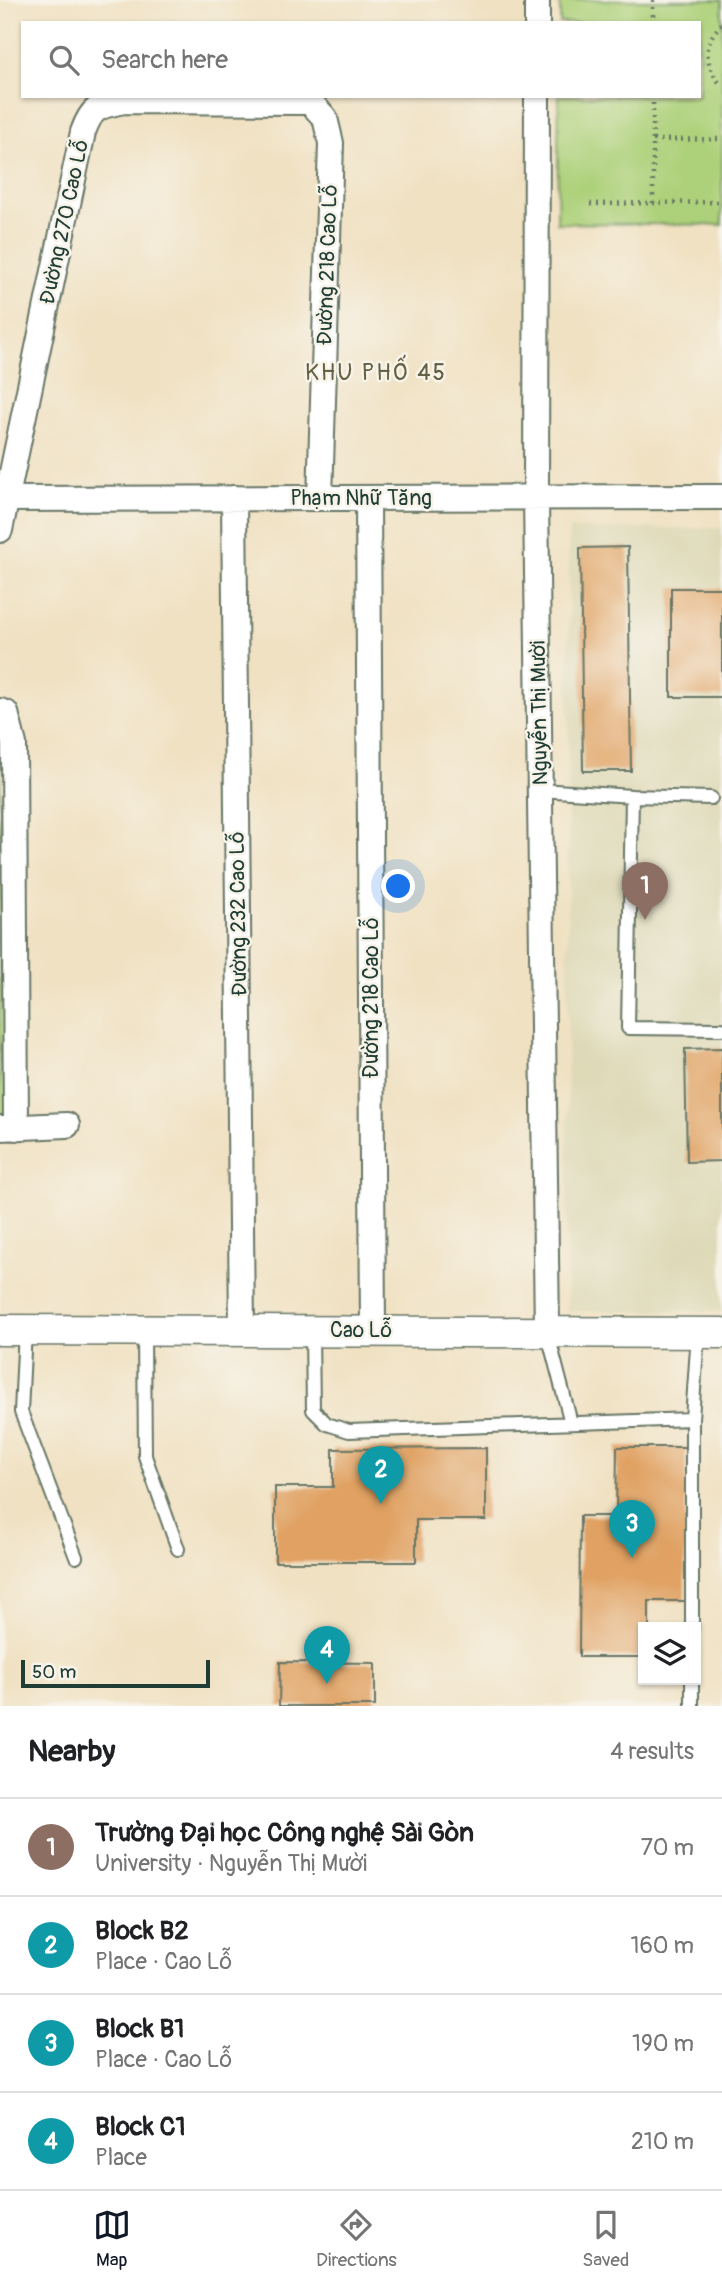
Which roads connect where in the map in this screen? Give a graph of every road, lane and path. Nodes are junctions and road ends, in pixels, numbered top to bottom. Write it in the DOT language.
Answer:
graph roads {
  1 [pos="537,0"];
  2 [pos="653,0"];
  3 [pos="537,21"];
  4 [pos="653,21"];
  5 [pos="722,24"];
  6 [pos="722,86"];
  7 [pos="537,98"];
  8 [pos="653,98"];
  9 [pos="325,118"];
  10 [pos="722,139"];
  11 [pos="652,140"];
  12 [pos="722,202"];
  13 [pos="653,203"];
  14 [pos="590,204"];
  15 [pos="536,497"];
  16 [pos="722,497"];
  17 [pos="234,498"];
  18 [pos="320,498"];
  19 [pos="368,498"];
  20 [pos="3,499"];
  21 [pos="0,530"];
  22 [pos="0,711"];
  23 [pos="540,790"];
  24 [pos="632,796"];
  25 [pos="710,798"];
  26 [pos="722,1029"];
  27 [pos="67,1125"];
  28 [pos="8,1128"];
  29 [pos="13,1330"];
  30 [pos="242,1330"];
  31 [pos="312,1330"];
  32 [pos="373,1330"];
  33 [pos="144,1331"];
  34 [pos="547,1331"];
  35 [pos="710,1333"];
  36 [pos="692,1419"];
  37 [pos="570,1423"];
  38 [pos="178,1549"];
  39 [pos="76,1557"];
  40 [pos="692,1622"];
  41 [pos="692,1685"];
  42 [pos="692,1706"];
  1 -- 3 [label="street"];
  2 -- 4 [label="path"];
  5 -- 6 [label="path"];
  7 -- 15 [label="street, Nguyễn Thị Mười"];
  8 -- 11 [label="path"];
  9 -- 18 [label="street, Đường 218 Cao Lỗ"];
  9 -- 20 [label="street, Đường 270 Cao Lỗ"];
  10 -- 11 [label="path"];
  11 -- 13 [label="path"];
  12 -- 13 [label="path"];
  13 -- 14 [label="path"];
  15 -- 16 [label="street, Phạm Nhữ Tăng"];
  15 -- 19 [label="street, Phạm Nhữ Tăng"];
  15 -- 23 [label="street, Nguyễn Thị Mười"];
  17 -- 18 [label="street, Phạm Nhữ Tăng"];
  17 -- 20 [label="street, Phạm Nhữ Tăng"];
  17 -- 30 [label="street, Đường 232 Cao Lỗ"];
  18 -- 19 [label="street, Phạm Nhữ Tăng"];
  19 -- 32 [label="street, Đường 218 Cao Lỗ"];
  20 -- 21 [label="street, Đường 270 Cao Lỗ"];
  22 -- 28 [label="street"];
  23 -- 24 [label="lane"];
  23 -- 34 [label="street, Nguyễn Thị Mười"];
  24 -- 25 [label="lane"];
  24 -- 26 [label="lane"];
  27 -- 28 [label="street"];
  29 -- 33 [label="street, Cao Lỗ"];
  29 -- 39 [label="lane"];
  30 -- 31 [label="street, Cao Lỗ"];
  30 -- 33 [label="street, Cao Lỗ"];
  31 -- 32 [label="street, Cao Lỗ"];
  31 -- 37 [label="lane"];
  32 -- 34 [label="street, Cao Lỗ"];
  33 -- 38 [label="lane"];
  34 -- 35 [label="street, Cao Lỗ"];
  34 -- 37 [label="lane"];
  35 -- 36 [label="lane"];
  36 -- 37 [label="lane"];
  36 -- 40 [label="lane"];
  41 -- 42 [label="lane"];
}
